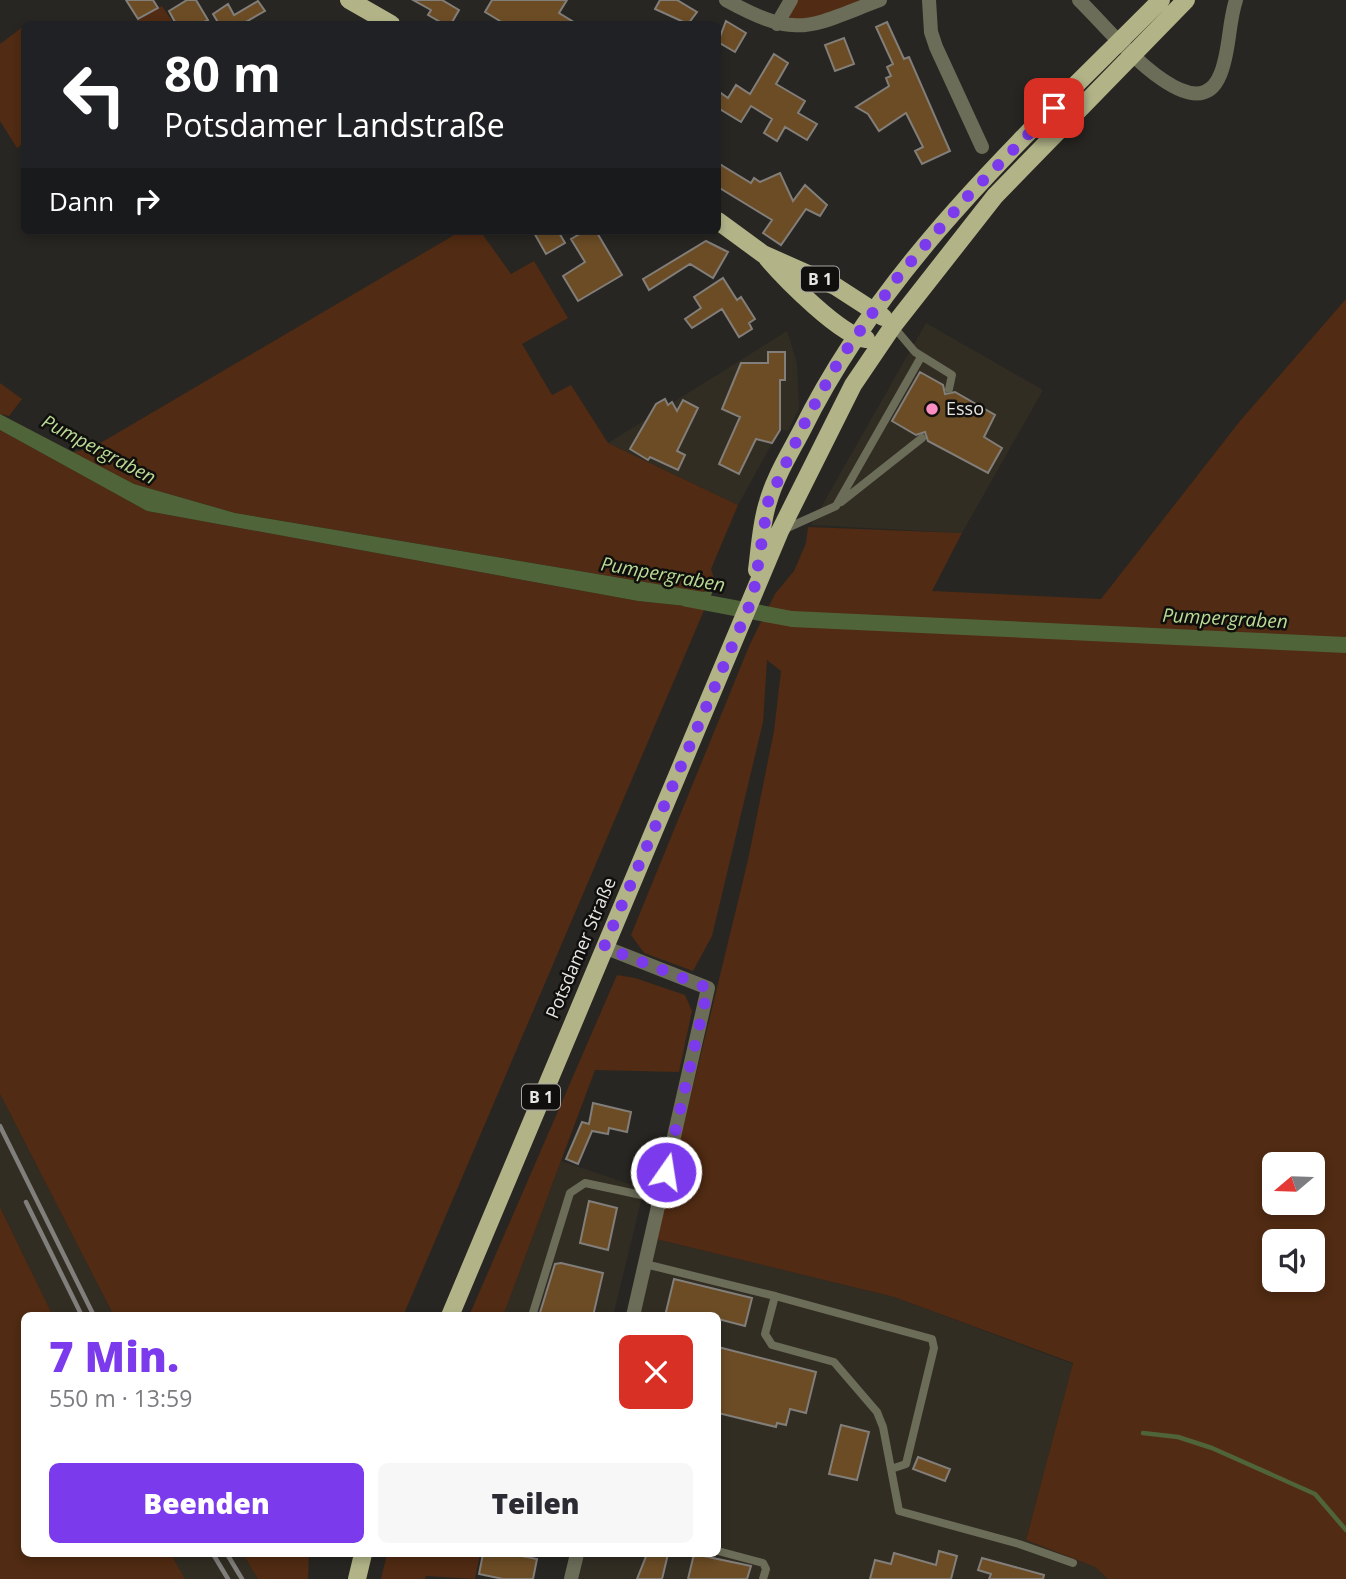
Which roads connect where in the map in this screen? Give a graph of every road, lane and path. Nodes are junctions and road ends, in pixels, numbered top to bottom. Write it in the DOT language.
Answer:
graph roads {
  1 [pos="349,0"];
  2 [pos="726,0"];
  3 [pos="791,0"];
  4 [pos="880,0"];
  5 [pos="929,0"];
  6 [pos="1079,0"];
  7 [pos="1161,0"];
  8 [pos="1186,0"];
  9 [pos="1236,0"];
  10 [pos="386,21"];
  11 [pos="777,24"];
  12 [pos="1121,40"];
  13 [pos="1133,54"];
  14 [pos="982,147"];
  15 [pos="721,223"];
  16 [pos="763,254"];
  17 [pos="874,309"];
  18 [pos="889,332"];
  19 [pos="855,336"];
  20 [pos="921,357"];
  21 [pos="949,389"];
  22 [pos="922,438"];
  23 [pos="836,506"];
  24 [pos="780,531"];
  25 [pos="753,597"];
  26 [pos="604,947"];
  27 [pos="660,1199"];
  28 [pos="645,1264"];
  29 [pos="775,1296"];
  30 [pos="452,1312"];
  31 [pos="532,1312"];
  32 [pos="634,1312"];
  33 [pos="891,1469"];
  34 [pos="721,1552"];
  35 [pos="362,1557"];
  36 [pos="576,1557"];
  37 [pos="1073,1563"];
  38 [pos="357,1579"];
  39 [pos="571,1579"];
  40 [pos="763,1579"];
  1 -- 10 [label="main road"];
  2 -- 11 [label="street"];
  3 -- 11 [label="street"];
  4 -- 11 [label="street"];
  5 -- 14 [label="street"];
  6 -- 12 [label="street"];
  7 -- 12 [label="main road, Potsdamer Straße"];
  8 -- 13 [label="main road, Potsdamer Straße"];
  9 -- 13 [label="street"];
  12 -- 13 [label="street"];
  12 -- 17 [label="main road, Potsdamer Straße"];
  13 -- 18 [label="main road, Potsdamer Straße"];
  15 -- 16 [label="main road, B 1"];
  16 -- 17 [label="main road, B 1"];
  16 -- 19 [label="main road, B 1"];
  17 -- 18 [label="main road, B 1"];
  17 -- 19 [label="main road, Potsdamer Straße"];
  18 -- 19 [label="main road"];
  18 -- 20 [label="lane"];
  18 -- 24 [label="main road, Potsdamer Straße / B 1"];
  19 -- 25 [label="main road, Potsdamer Straße / B 1"];
  20 -- 21 [label="lane"];
  20 -- 23 [label="lane"];
  22 -- 23 [label="lane"];
  23 -- 24 [label="lane"];
  24 -- 25 [label="main road, Potsdamer Straße / B 1"];
  25 -- 26 [label="main road, Potsdamer Straße / B 1"];
  26 -- 27 [label="street"];
  26 -- 30 [label="main road, Potsdamer Straße / B 1"];
  27 -- 28 [label="street"];
  27 -- 31 [label="lane"];
  28 -- 29 [label="lane"];
  28 -- 32 [label="street"];
  29 -- 33 [label="lane"];
  29 -- 33 [label="lane"];
  33 -- 37 [label="lane"];
  34 -- 40 [label="lane"];
  35 -- 38 [label="main road"];
  36 -- 39 [label="street"];
}
